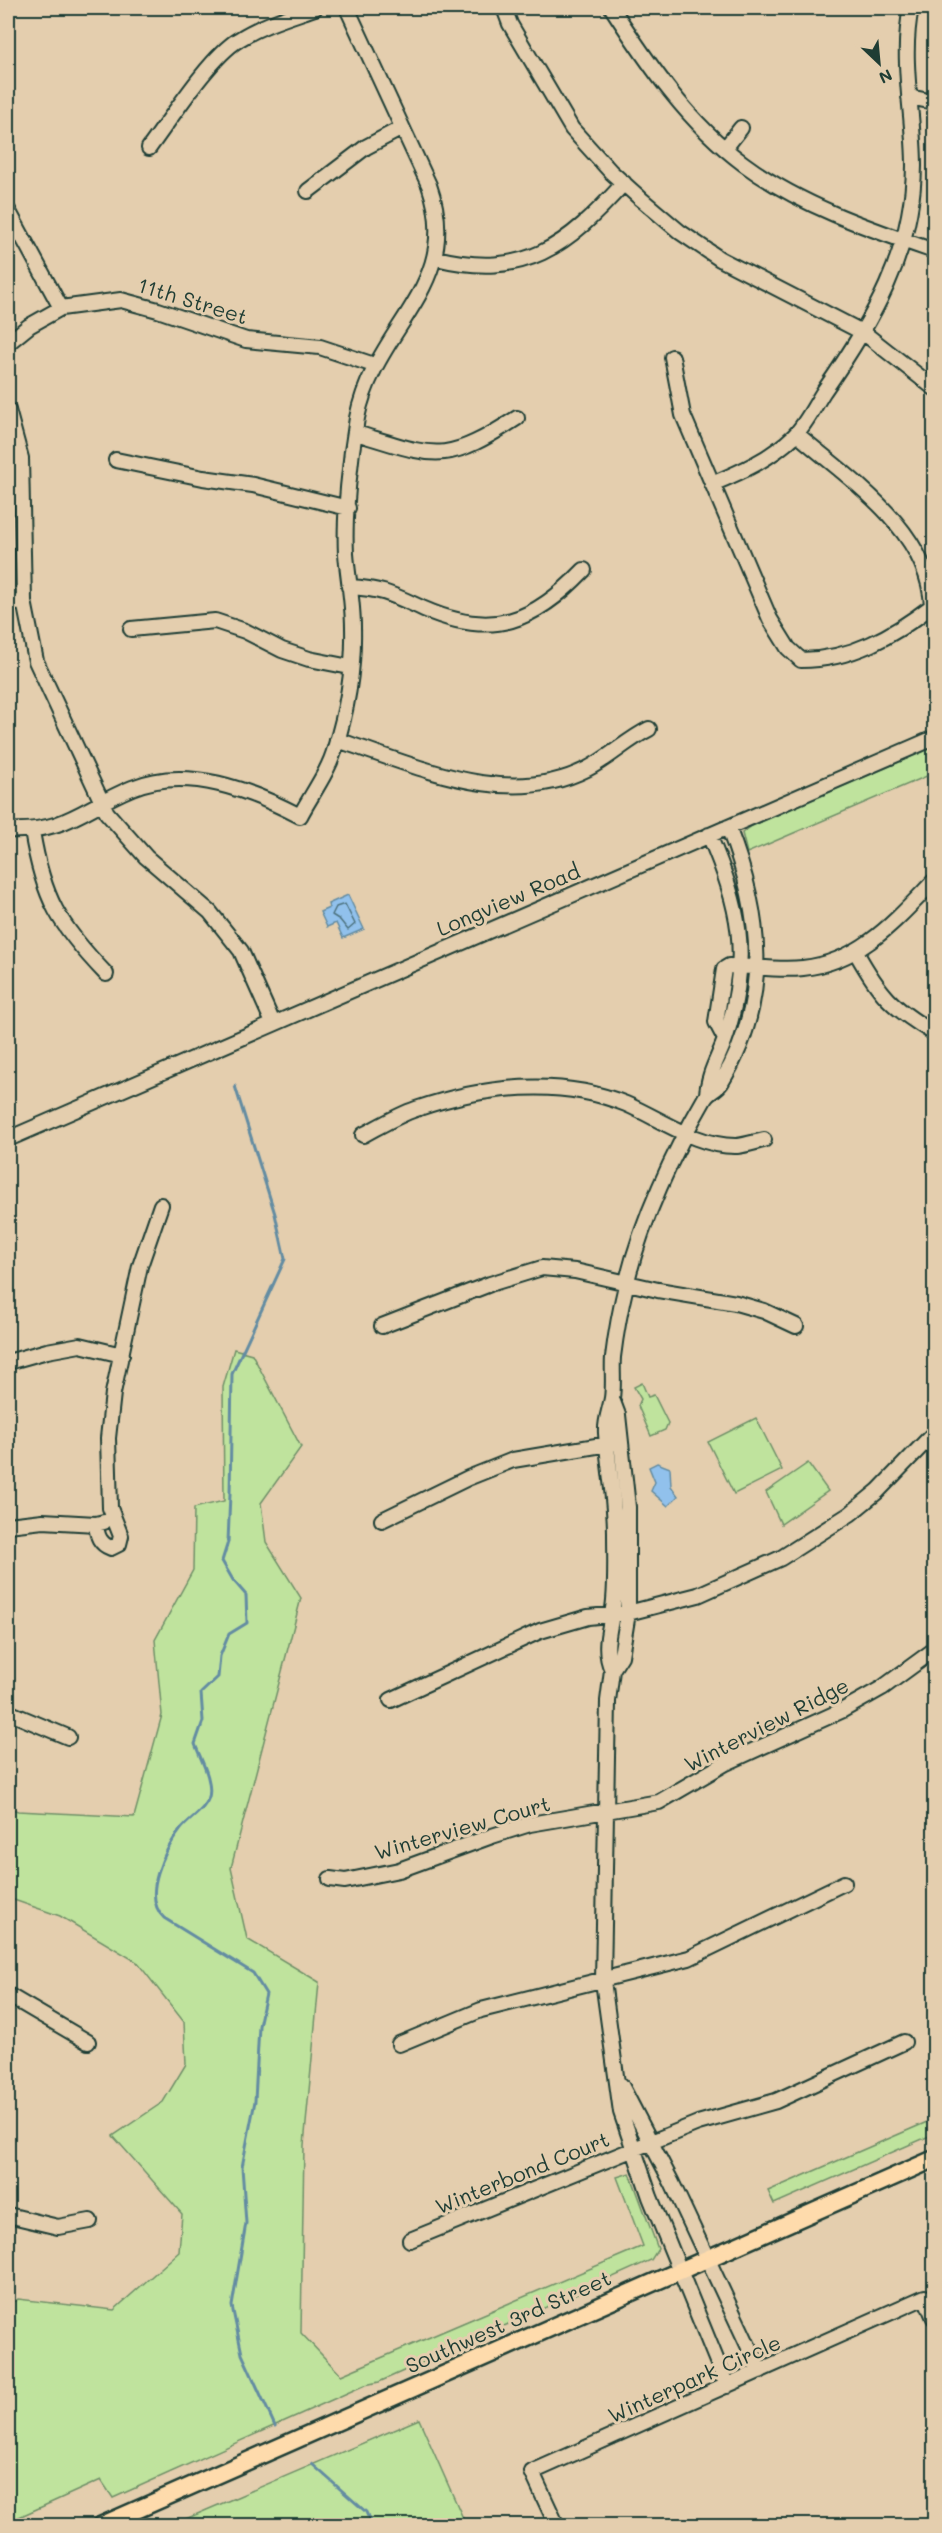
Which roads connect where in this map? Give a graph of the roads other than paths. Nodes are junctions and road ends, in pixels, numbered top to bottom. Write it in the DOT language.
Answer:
graph roads {
  1 [pos="315,8"];
  2 [pos="347,8"];
  3 [pos="504,8"];
  4 [pos="612,8"];
  5 [pos="910,8"];
  6 [pos="909,97"];
  7 [pos="934,102"];
  8 [pos="402,128"];
  9 [pos="741,128"];
  10 [pos="726,147"];
  11 [pos="149,148"];
  12 [pos="624,183"];
  13 [pos="308,191"];
  14 [pos="8,210"];
  15 [pos="903,240"];
  16 [pos="934,251"];
  17 [pos="436,258"];
  18 [pos="62,309"];
  19 [pos="864,333"];
  20 [pos="8,343"];
  21 [pos="672,357"];
  22 [pos="374,364"];
  23 [pos="934,388"];
  24 [pos="8,410"];
  25 [pos="517,418"];
  26 [pos="356,433"];
  27 [pos="797,434"];
  28 [pos="116,460"];
  29 [pos="712,484"];
  30 [pos="348,508"];
  31 [pos="584,570"];
  32 [pos="350,588"];
  33 [pos="24,601"];
  34 [pos="8,604"];
  35 [pos="131,629"];
  36 [pos="350,667"];
  37 [pos="649,729"];
  38 [pos="934,738"];
  39 [pos="338,740"];
  40 [pos="103,804"];
  41 [pos="728,827"];
  42 [pos="8,830"];
  43 [pos="32,831"];
  44 [pos="709,835"];
  45 [pos="934,881"];
  46 [pos="856,952"];
  47 [pos="740,966"];
  48 [pos="758,968"];
  49 [pos="106,974"];
  50 [pos="273,1023"];
  51 [pos="934,1033"];
  52 [pos="707,1095"];
  53 [pos="686,1132"];
  54 [pos="363,1135"];
  55 [pos="8,1139"];
  56 [pos="764,1140"];
  57 [pos="161,1205"];
  58 [pos="627,1282"];
  59 [pos="382,1326"];
  60 [pos="796,1326"];
  61 [pos="122,1355"];
  62 [pos="8,1362"];
  63 [pos="934,1435"];
  64 [pos="614,1443"];
  65 [pos="110,1508"];
  66 [pos="382,1520"];
  67 [pos="96,1524"];
  68 [pos="8,1525"];
  69 [pos="628,1613"];
  70 [pos="612,1615"];
  71 [pos="934,1650"];
  72 [pos="612,1670"];
  73 [pos="391,1700"];
  74 [pos="8,1712"];
  75 [pos="68,1737"];
  76 [pos="605,1813"];
  77 [pos="330,1879"];
  78 [pos="844,1882"];
  79 [pos="603,1981"];
  80 [pos="8,1995"];
  81 [pos="88,2042"];
  82 [pos="904,2042"];
  83 [pos="399,2044"];
  84 [pos="618,2080"];
  85 [pos="650,2143"];
  86 [pos="633,2150"];
  87 [pos="934,2159"];
  88 [pos="8,2215"];
  89 [pos="90,2221"];
  90 [pos="410,2240"];
  91 [pos="708,2258"];
  92 [pos="681,2270"];
  93 [pos="934,2318"];
  94 [pos="760,2371"];
  95 [pos="727,2386"];
  96 [pos="100,2526"];
  97 [pos="557,2526"];
  1 -- 11 [label="street"];
  2 -- 8 [label="street"];
  3 -- 12 [label="street"];
  4 -- 10 [label="street"];
  5 -- 6 [label="street"];
  6 -- 7 [label="street"];
  6 -- 15 [label="street"];
  8 -- 13 [label="street"];
  8 -- 17 [label="street"];
  9 -- 10 [label="street"];
  10 -- 15 [label="street"];
  12 -- 17 [label="street"];
  12 -- 19 [label="street"];
  14 -- 18 [label="street"];
  15 -- 16 [label="street"];
  15 -- 19 [label="street"];
  17 -- 22 [label="street"];
  18 -- 20 [label="street, 11th Street"];
  18 -- 22 [label="street, 11th Street"];
  19 -- 23 [label="street"];
  19 -- 27 [label="street"];
  21 -- 29 [label="street"];
  22 -- 26 [label="street"];
  24 -- 33 [label="street"];
  25 -- 26 [label="street"];
  26 -- 30 [label="street"];
  27 -- 29 [label="street"];
  27 -- 29 [label="street"];
  28 -- 30 [label="street"];
  30 -- 32 [label="street"];
  31 -- 32 [label="street"];
  32 -- 36 [label="street"];
  33 -- 34 [label="street"];
  33 -- 40 [label="street"];
  35 -- 36 [label="street"];
  36 -- 39 [label="street"];
  37 -- 39 [label="street"];
  38 -- 41 [label="street, Longview Road"];
  39 -- 40 [label="street"];
  40 -- 43 [label="street"];
  40 -- 50 [label="street"];
  41 -- 44 [label="street, Longview Road"];
  41 -- 48 [label="street"];
  42 -- 43 [label="street"];
  43 -- 49 [label="street"];
  44 -- 47 [label="street"];
  44 -- 50 [label="street, Longview Road"];
  45 -- 46 [label="street"];
  46 -- 48 [label="street"];
  46 -- 51 [label="street"];
  47 -- 48 [label="street"];
  47 -- 52 [label="street"];
  48 -- 52 [label="street"];
  50 -- 55 [label="street, Longview Road"];
  52 -- 53 [label="street"];
  53 -- 54 [label="street"];
  53 -- 56 [label="street"];
  53 -- 58 [label="street"];
  57 -- 61 [label="street"];
  58 -- 59 [label="street"];
  58 -- 60 [label="street"];
  58 -- 64 [label="street"];
  61 -- 62 [label="street"];
  61 -- 65 [label="street"];
  63 -- 69 [label="street"];
  64 -- 66 [label="street"];
  64 -- 69 [label="street"];
  64 -- 70 [label="street"];
  65 -- 67 [label="street"];
  65 -- 67 [label="street"];
  67 -- 68 [label="street"];
  69 -- 70 [label="street"];
  69 -- 72 [label="street"];
  70 -- 72 [label="street"];
  70 -- 73 [label="street"];
  71 -- 76 [label="street, Winterview Ridge"];
  72 -- 76 [label="street"];
  74 -- 75 [label="street"];
  76 -- 77 [label="street, Winterview Court"];
  76 -- 79 [label="street"];
  78 -- 79 [label="street"];
  79 -- 83 [label="street"];
  79 -- 84 [label="street"];
  80 -- 81 [label="street"];
  82 -- 85 [label="street, Winterbond Court"];
  84 -- 85 [label="street"];
  84 -- 86 [label="street"];
  85 -- 86 [label="street, Winterbond Court"];
  85 -- 91 [label="street"];
  86 -- 90 [label="street, Winterbond Court"];
  86 -- 92 [label="street"];
  87 -- 91 [label="main road, Southwest 3rd Street"];
  88 -- 89 [label="street"];
  91 -- 92 [label="main road, Southwest 3rd Street"];
  91 -- 94 [label="street"];
  92 -- 95 [label="street"];
  92 -- 96 [label="main road, Southwest 3rd Street"];
  93 -- 94 [label="street, Winterpark Circle"];
  94 -- 95 [label="street, Winterpark Circle"];
  95 -- 97 [label="street, Winterpark Circle"];
}
